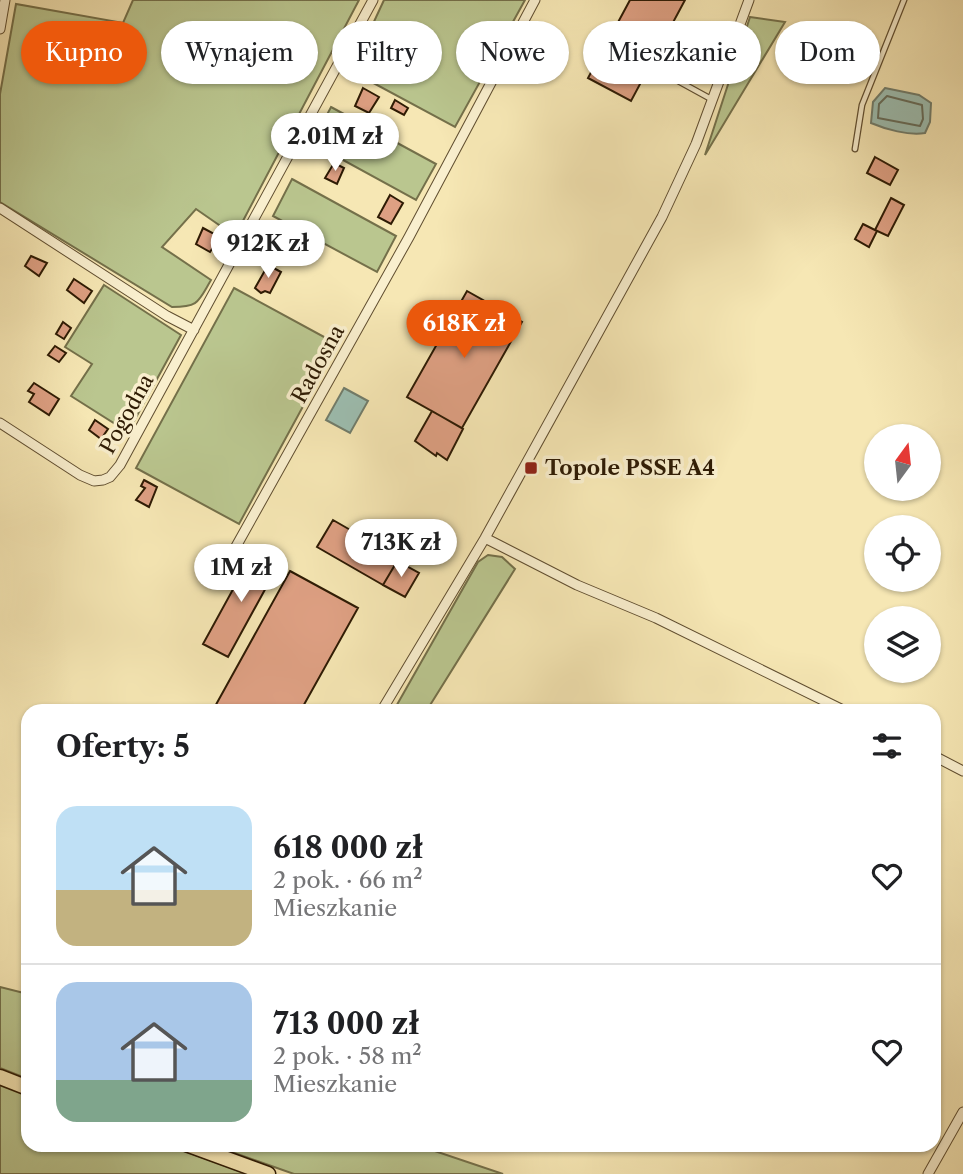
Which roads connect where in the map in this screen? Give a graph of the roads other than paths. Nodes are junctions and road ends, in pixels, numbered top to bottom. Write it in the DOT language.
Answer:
graph roads {
  1 [pos="5,0"];
  2 [pos="373,0"];
  3 [pos="535,0"];
  4 [pos="749,0"];
  5 [pos="904,0"];
  6 [pos="0,29"];
  7 [pos="684,84"];
  8 [pos="713,100"];
  9 [pos="855,149"];
  10 [pos="0,208"];
  11 [pos="194,330"];
  12 [pos="0,423"];
  13 [pos="485,538"];
  14 [pos="229,559"];
  15 [pos="386,704"];
  16 [pos="831,704"];
  17 [pos="941,760"];
  18 [pos="963,771"];
  19 [pos="0,1077"];
  20 [pos="21,1085"];
  21 [pos="963,1112"];
  22 [pos="941,1151"];
  23 [pos="208,1152"];
  24 [pos="940,1152"];
  25 [pos="268,1174"];
  26 [pos="928,1174"];
  1 -- 6 [label="street"];
  2 -- 11 [label="street, Pogodna"];
  3 -- 14 [label="street, Radosna"];
  4 -- 8 [label="street"];
  5 -- 9 [label="lane"];
  7 -- 8 [label="lane"];
  8 -- 13 [label="street"];
  10 -- 11 [label="street"];
  11 -- 12 [label="street, Pogodna"];
  13 -- 15 [label="street"];
  13 -- 16 [label="street"];
  17 -- 18 [label="street"];
  19 -- 20 [label="main road"];
  21 -- 22 [label="street"];
  23 -- 25 [label="main road"];
  24 -- 26 [label="street"];
}
